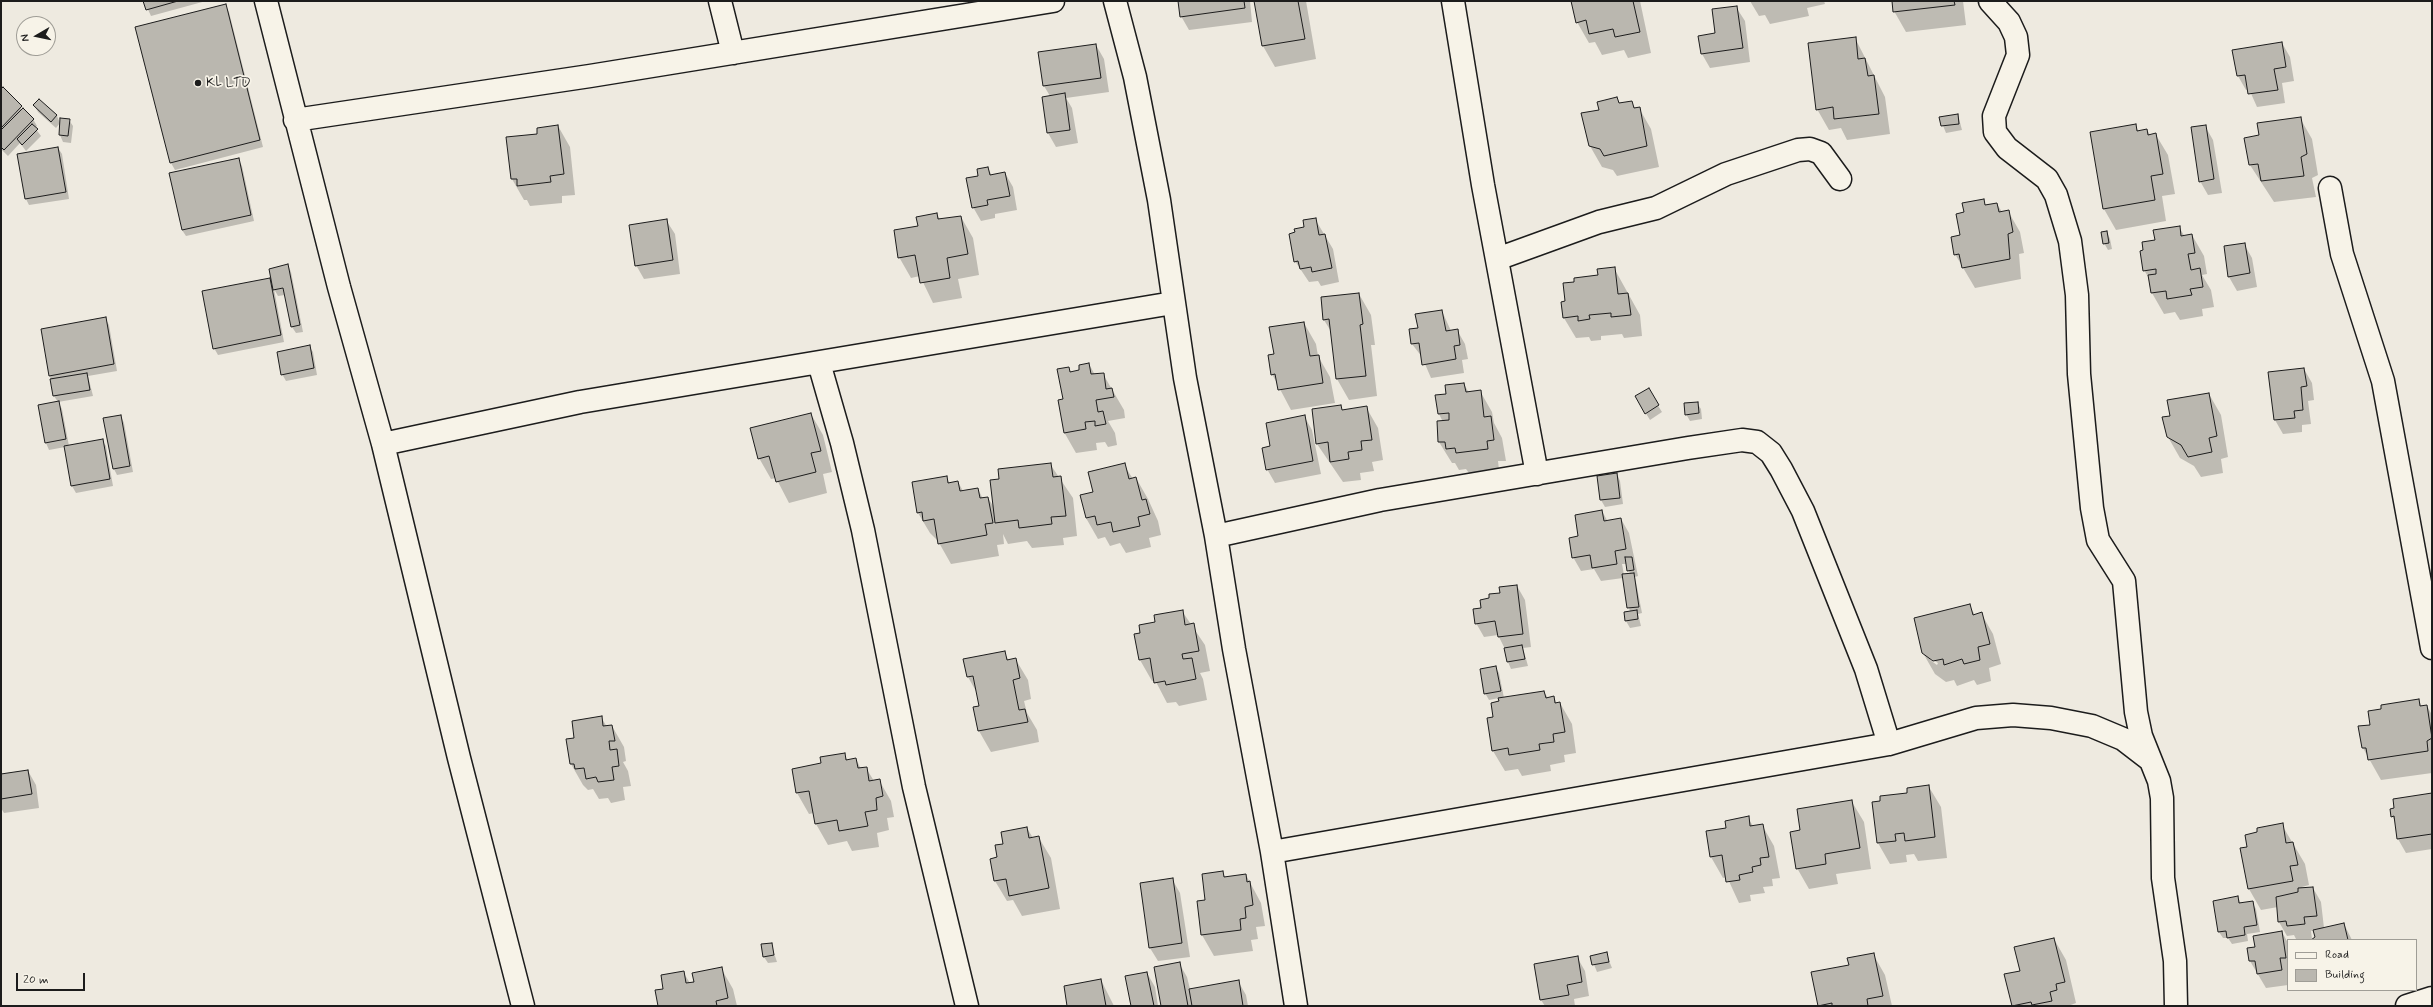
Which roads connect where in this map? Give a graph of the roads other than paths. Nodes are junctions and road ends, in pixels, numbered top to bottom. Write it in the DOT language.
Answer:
graph roads {
  1 [pos="266,1"];
  2 [pos="720,1"];
  3 [pos="1053,1"];
  4 [pos="1115,1"];
  5 [pos="1453,1"];
  6 [pos="1990,1"];
  7 [pos="733,53"];
  8 [pos="295,120"];
  9 [pos="1840,179"];
  10 [pos="2330,188"];
  11 [pos="1497,259"];
  12 [pos="1173,303"];
  13 [pos="819,363"];
  14 [pos="383,444"];
  15 [pos="1537,474"];
  16 [pos="1216,536"];
  17 [pos="2432,648"];
  18 [pos="1889,744"];
  19 [pos="2149,760"];
  20 [pos="1272,852"];
  21 [pos="2432,998"];
  22 [pos="523,1006"];
  23 [pos="967,1006"];
  24 [pos="1296,1006"];
  25 [pos="2176,1006"];
  26 [pos="2407,1006"];
  1 -- 8 [label="street"];
  2 -- 7 [label="street"];
  3 -- 7 [label="street"];
  4 -- 12 [label="street"];
  5 -- 11 [label="street"];
  6 -- 19 [label="street"];
  7 -- 8 [label="street"];
  8 -- 14 [label="street"];
  9 -- 11 [label="street"];
  10 -- 17 [label="street"];
  11 -- 15 [label="street"];
  12 -- 13 [label="street"];
  12 -- 16 [label="street"];
  13 -- 14 [label="street"];
  13 -- 23 [label="street"];
  14 -- 22 [label="street"];
  15 -- 16 [label="street"];
  15 -- 18 [label="street"];
  16 -- 20 [label="street"];
  18 -- 19 [label="street"];
  18 -- 20 [label="street"];
  19 -- 25 [label="street"];
  20 -- 24 [label="street"];
  21 -- 26 [label="street"];
}
